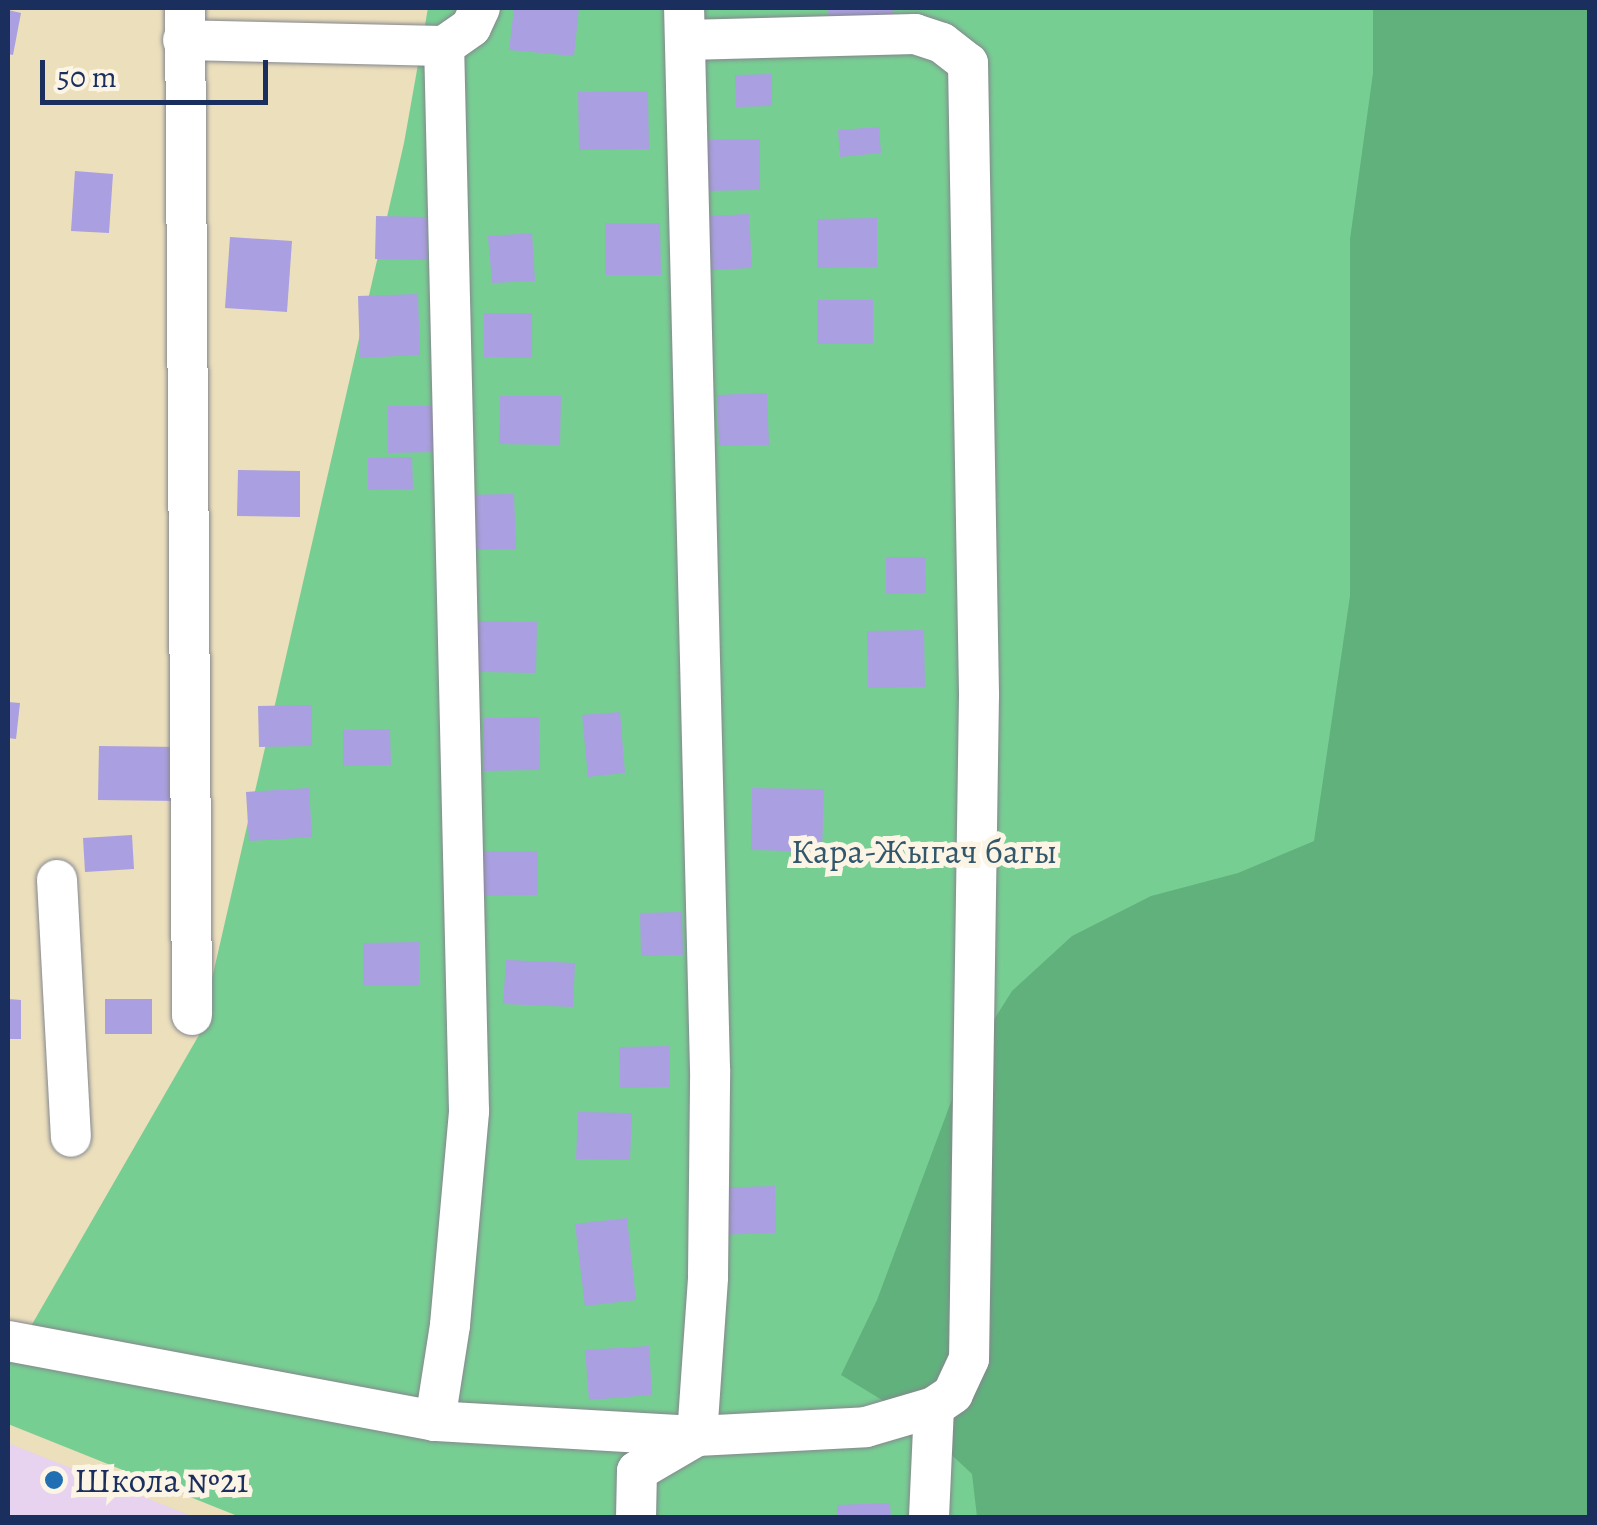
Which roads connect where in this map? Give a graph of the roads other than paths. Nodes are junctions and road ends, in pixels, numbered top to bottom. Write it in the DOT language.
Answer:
graph roads {
  1 [pos="480,8"];
  2 [pos="184,24"];
  3 [pos="685,24"];
  4 [pos="444,46"];
  5 [pos="57,880"];
  6 [pos="192,1015"];
  7 [pos="70,1136"];
  8 [pos="8,1341"];
  9 [pos="934,1406"];
  10 [pos="434,1421"];
  11 [pos="697,1436"];
  12 [pos="636,1518"];
  13 [pos="929,1518"];
  1 -- 4 [label="street"];
  2 -- 4 [label="street"];
  2 -- 6 [label="street"];
  3 -- 9 [label="street"];
  3 -- 11 [label="street"];
  4 -- 10 [label="street"];
  5 -- 7 [label="street"];
  8 -- 10 [label="street"];
  9 -- 11 [label="street"];
  9 -- 13 [label="street"];
  10 -- 11 [label="street"];
  11 -- 12 [label="street"];
}
